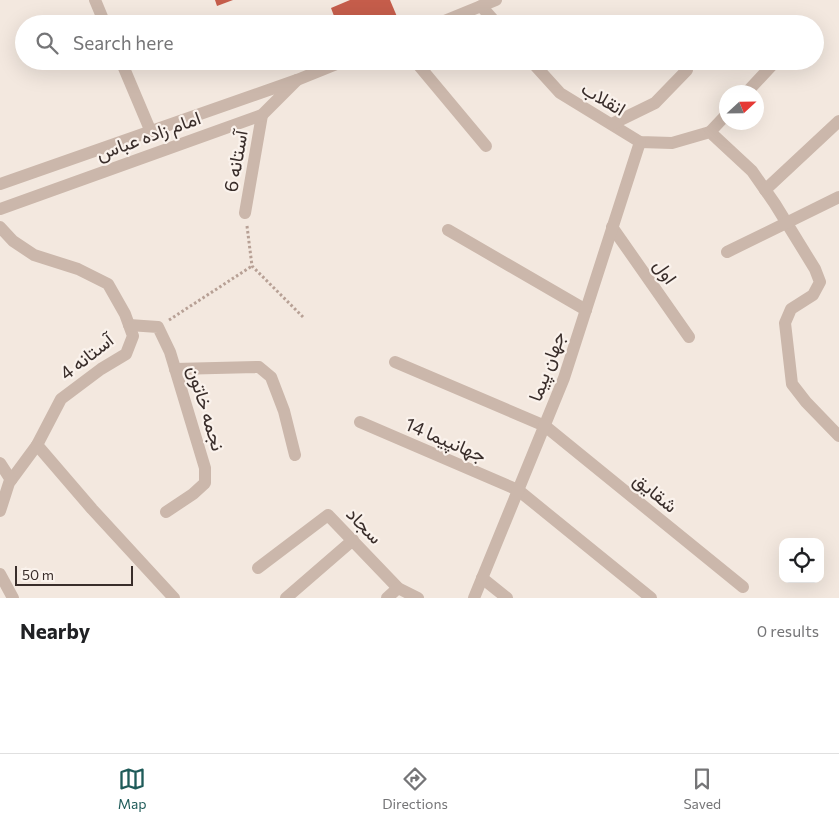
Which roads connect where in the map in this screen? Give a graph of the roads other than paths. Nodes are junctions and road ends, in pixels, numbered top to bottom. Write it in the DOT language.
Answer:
graph roads {
  1 [pos="95,0"];
  2 [pos="496,0"];
  3 [pos="481,6"];
  4 [pos="101,15"];
  5 [pos="459,15"];
  6 [pos="489,15"];
  7 [pos="125,70"];
  8 [pos="322,70"];
  9 [pos="423,70"];
  10 [pos="539,70"];
  11 [pos="688,70"];
  12 [pos="768,70"];
  13 [pos="297,80"];
  14 [pos="754,85"];
  15 [pos="262,115"];
  16 [pos="839,121"];
  17 [pos="719,122"];
  18 [pos="612,124"];
  19 [pos="151,132"];
  20 [pos="710,132"];
  21 [pos="640,142"];
  22 [pos="486,146"];
  23 [pos="0,184"];
  24 [pos="765,190"];
  25 [pos="839,196"];
  26 [pos="0,209"];
  27 [pos="245,213"];
  28 [pos="786,222"];
  29 [pos="0,227"];
  30 [pos="612,227"];
  31 [pos="448,230"];
  32 [pos="727,252"];
  33 [pos="586,310"];
  34 [pos="129,324"];
  35 [pos="688,336"];
  36 [pos="395,362"];
  37 [pos="175,368"];
  38 [pos="360,422"];
  39 [pos="544,426"];
  40 [pos="839,436"];
  41 [pos="37,445"];
  42 [pos="295,455"];
  43 [pos="0,463"];
  44 [pos="11,480"];
  45 [pos="518,490"];
  46 [pos="0,511"];
  47 [pos="166,512"];
  48 [pos="353,540"];
  49 [pos="258,568"];
  50 [pos="0,574"];
  51 [pos="482,578"];
  52 [pos="743,587"];
  53 [pos="398,588"];
  54 [pos="14,598"];
  55 [pos="174,598"];
  56 [pos="286,598"];
  57 [pos="387,598"];
  58 [pos="418,598"];
  59 [pos="474,598"];
  60 [pos="507,598"];
  61 [pos="651,598"];
  1 -- 4 [label="street"];
  2 -- 3 [label="street"];
  3 -- 5 [label="street"];
  3 -- 6 [label="street"];
  7 -- 19 [label="street"];
  8 -- 13 [label="street, امام زاده عباس"];
  9 -- 22 [label="street"];
  10 -- 18 [label="street, انقلاب"];
  11 -- 18 [label="street"];
  12 -- 14 [label="street"];
  13 -- 15 [label="street, امام زاده عباس"];
  13 -- 19 [label="street, امام زاده عباس"];
  15 -- 26 [label="street, امام زاده عباس"];
  15 -- 27 [label="street, آستانه 6"];
  16 -- 24 [label="street"];
  17 -- 20 [label="street"];
  18 -- 21 [label="street, انقلاب"];
  19 -- 23 [label="street, امام زاده عباس"];
  20 -- 21 [label="street"];
  20 -- 24 [label="street"];
  21 -- 30 [label="street, جهان پیما"];
  24 -- 28 [label="street"];
  25 -- 28 [label="street"];
  28 -- 32 [label="street"];
  28 -- 40 [label="street"];
  29 -- 34 [label="street, آستانه 4"];
  30 -- 33 [label="street, جهان پیما"];
  30 -- 35 [label="street, اول"];
  31 -- 33 [label="street"];
  33 -- 39 [label="street, جهان پیما"];
  34 -- 37 [label="street, نجمه خاتون"];
  34 -- 41 [label="street, آستانه 4"];
  36 -- 39 [label="street, شقایق"];
  37 -- 42 [label="street"];
  37 -- 47 [label="street, نجمه خاتون"];
  38 -- 45 [label="street, جهانپیما 14"];
  39 -- 45 [label="street, جهان پیما"];
  39 -- 52 [label="street, شقایق"];
  41 -- 44 [label="street, آستانه 4"];
  41 -- 55 [label="street"];
  43 -- 44 [label="street"];
  44 -- 46 [label="street, آستانه 4"];
  45 -- 51 [label="street, جهان پیما"];
  45 -- 61 [label="street, جهانپیما 14"];
  48 -- 49 [label="street, سجاد"];
  48 -- 53 [label="street, سجاد"];
  48 -- 56 [label="street"];
  50 -- 54 [label="street"];
  51 -- 59 [label="street, جهان پیما"];
  51 -- 60 [label="street"];
  53 -- 57 [label="street"];
  53 -- 58 [label="street, سجاد"];
}
